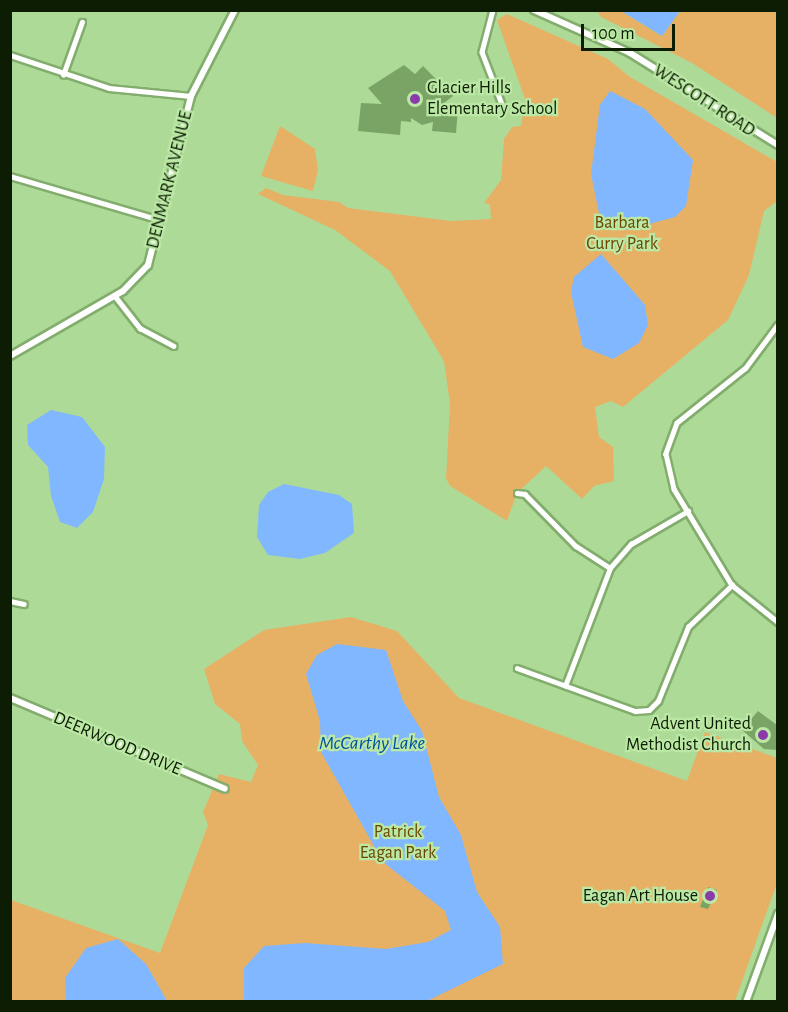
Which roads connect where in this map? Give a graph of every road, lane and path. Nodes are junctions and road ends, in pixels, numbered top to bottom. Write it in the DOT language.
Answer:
graph roads {
  1 [pos="235,10"];
  2 [pos="493,10"];
  3 [pos="534,10"];
  4 [pos="82,22"];
  5 [pos="10,55"];
  6 [pos="63,75"];
  7 [pos="191,96"];
  8 [pos="502,104"];
  9 [pos="777,145"];
  10 [pos="10,176"];
  11 [pos="160,220"];
  12 [pos="115,296"];
  13 [pos="777,325"];
  14 [pos="771,338"];
  15 [pos="777,340"];
  16 [pos="174,346"];
  17 [pos="10,356"];
  18 [pos="517,493"];
  19 [pos="688,511"];
  20 [pos="610,568"];
  21 [pos="732,585"];
  22 [pos="10,601"];
  23 [pos="24,603"];
  24 [pos="777,622"];
  25 [pos="517,668"];
  26 [pos="566,686"];
  27 [pos="10,698"];
  28 [pos="225,789"];
  29 [pos="777,914"];
  30 [pos="746,1002"];
  1 -- 7 [label="street, DENMARK AVENUE"];
  2 -- 8 [label="street"];
  3 -- 9 [label="street, WESCOTT ROAD"];
  4 -- 6 [label="street"];
  5 -- 6 [label="street"];
  6 -- 7 [label="street"];
  7 -- 11 [label="street, DENMARK AVENUE"];
  10 -- 11 [label="street"];
  11 -- 12 [label="street, DENMARK AVENUE"];
  12 -- 16 [label="street"];
  12 -- 17 [label="street, DENMARK AVENUE"];
  13 -- 14 [label="street"];
  14 -- 15 [label="street"];
  14 -- 19 [label="street"];
  18 -- 20 [label="street"];
  19 -- 20 [label="street"];
  19 -- 21 [label="street"];
  20 -- 26 [label="street"];
  21 -- 24 [label="street"];
  21 -- 26 [label="street"];
  22 -- 23 [label="street"];
  25 -- 26 [label="street"];
  27 -- 28 [label="street, DEERWOOD DRIVE"];
  29 -- 30 [label="street"];
}
